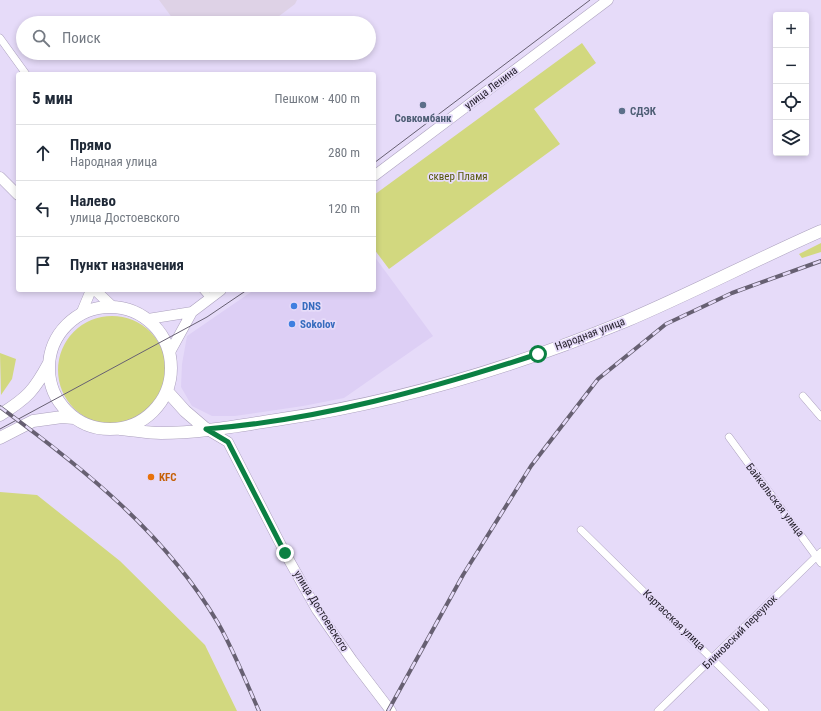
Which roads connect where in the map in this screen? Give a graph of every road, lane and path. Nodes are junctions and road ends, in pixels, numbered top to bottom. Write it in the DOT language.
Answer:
graph roads {
  1 [pos="608,0"];
  2 [pos="0,38"];
  3 [pos="25,72"];
  4 [pos="376,174"];
  5 [pos="0,177"];
  6 [pos="16,193"];
  7 [pos="821,232"];
  8 [pos="90,292"];
  9 [pos="97,292"];
  10 [pos="205,292"];
  11 [pos="218,292"];
  12 [pos="210,298"];
  13 [pos="113,307"];
  14 [pos="192,312"];
  15 [pos="81,314"];
  16 [pos="148,319"];
  17 [pos="170,352"];
  18 [pos="49,363"];
  19 [pos="167,391"];
  20 [pos="803,396"];
  21 [pos="0,415"];
  22 [pos="821,417"];
  23 [pos="74,418"];
  24 [pos="120,429"];
  25 [pos="206,429"];
  26 [pos="0,438"];
  27 [pos="729,438"];
  28 [pos="581,530"];
  29 [pos="819,554"];
  30 [pos="821,563"];
  31 [pos="714,658"];
  32 [pos="391,711"];
  33 [pos="658,711"];
  34 [pos="766,711"];
  1 -- 4 [label="main road, улица Ленина"];
  2 -- 3 [label="street"];
  5 -- 6 [label="main road"];
  7 -- 25 [label="main road, Народная улица"];
  8 -- 15 [label="main road"];
  9 -- 13 [label="main road"];
  10 -- 12 [label="street"];
  11 -- 12 [label="main road"];
  12 -- 14 [label="main road"];
  13 -- 15 [label="main road"];
  13 -- 16 [label="main road"];
  14 -- 16 [label="main road"];
  14 -- 17 [label="main road"];
  15 -- 18 [label="main road"];
  16 -- 17 [label="main road"];
  17 -- 19 [label="main road"];
  18 -- 21 [label="main road"];
  18 -- 23 [label="main road"];
  19 -- 24 [label="main road"];
  19 -- 25 [label="main road"];
  20 -- 22 [label="street"];
  23 -- 24 [label="main road"];
  23 -- 26 [label="main road"];
  24 -- 25 [label="main road, Народная улица"];
  25 -- 32 [label="main road, улица Достоевского"];
  27 -- 29 [label="street, Байкальская улица"];
  28 -- 31 [label="street, Картасская улица"];
  29 -- 30 [label="street, Байкальская улица"];
  29 -- 31 [label="street, Блиновский переулок"];
  31 -- 33 [label="street, Блиновский переулок"];
  31 -- 34 [label="street, Картасская улица"];
}
